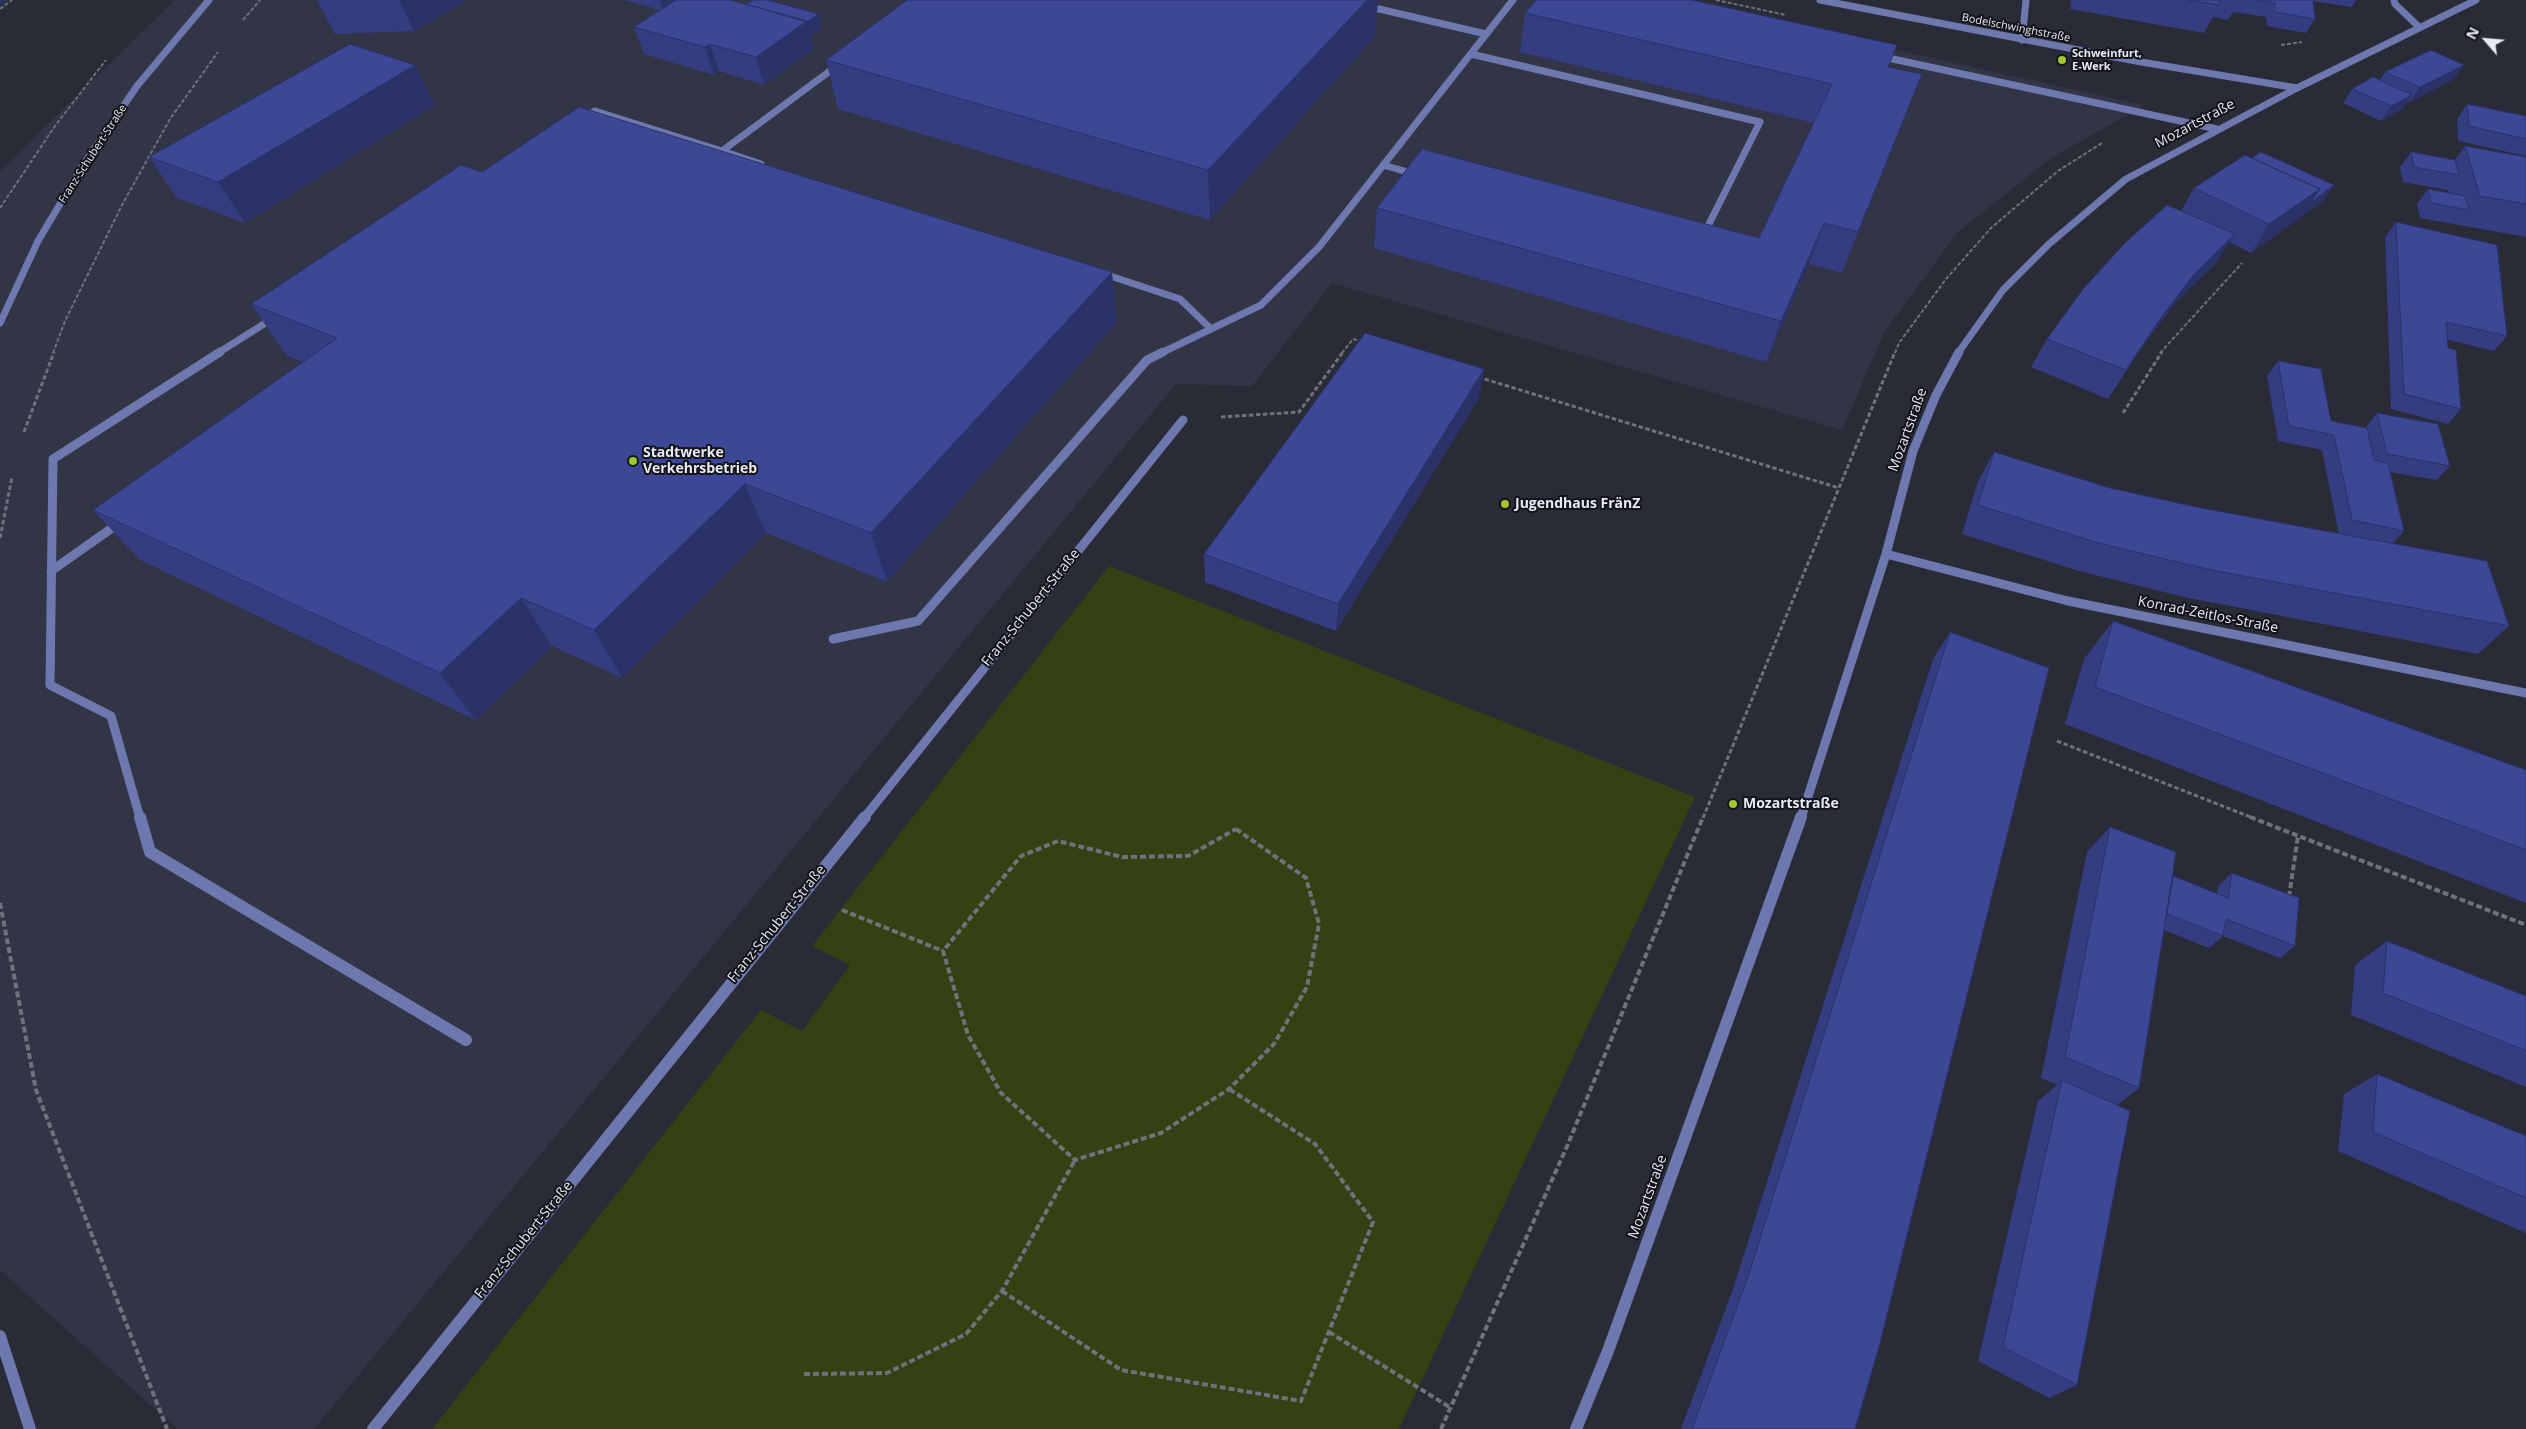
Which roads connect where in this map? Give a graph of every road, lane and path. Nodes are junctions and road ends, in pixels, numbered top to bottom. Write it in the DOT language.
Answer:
graph roads {
  1 [pos="12,0"];
  2 [pos="209,0"];
  3 [pos="260,0"];
  4 [pos="1341,0"];
  5 [pos="1513,0"];
  6 [pos="1820,0"];
  7 [pos="2026,0"];
  8 [pos="2394,0"];
  9 [pos="2476,0"];
  10 [pos="0,9"];
  11 [pos="241,22"];
  12 [pos="2419,26"];
  13 [pos="1486,34"];
  14 [pos="2022,40"];
  15 [pos="222,46"];
  16 [pos="1471,54"];
  17 [pos="1871,55"];
  18 [pos="847,58"];
  19 [pos="108,59"];
  20 [pos="2297,88"];
  21 [pos="578,122"];
  22 [pos="2218,129"];
  23 [pos="722,151"];
  24 [pos="1383,165"];
  25 [pos="769,166"];
  26 [pos="1430,178"];
  27 [pos="0,208"];
  28 [pos="1700,240"];
  29 [pos="2242,263"];
  30 [pos="1096,272"];
  31 [pos="287,309"];
  32 [pos="0,323"];
  33 [pos="1211,328"];
  34 [pos="1372,345"];
  35 [pos="1477,377"];
  36 [pos="2123,412"];
  37 [pos="1183,420"];
  38 [pos="24,433"];
  39 [pos="14,471"];
  40 [pos="1839,488"];
  41 [pos="132,513"];
  42 [pos="0,538"];
  43 [pos="1886,554"];
  44 [pos="51,571"];
  45 [pos="833,639"];
  46 [pos="2526,694"];
  47 [pos="2057,741"];
  48 [pos="2298,836"];
  49 [pos="802,892"];
  50 [pos="2289,896"];
  51 [pos="0,903"];
  52 [pos="2526,925"];
  53 [pos="943,950"];
  54 [pos="466,1040"];
  55 [pos="1229,1089"];
  56 [pos="1075,1160"];
  57 [pos="1002,1291"];
  58 [pos="1329,1332"];
  59 [pos="0,1336"];
  60 [pos="804,1374"];
  61 [pos="1450,1408"];
  62 [pos="30,1429"];
  63 [pos="168,1429"];
  64 [pos="373,1429"];
  65 [pos="1576,1429"];
  1 -- 10 [label="path"];
  2 -- 32 [label="street, Franz-Schubert-Straße"];
  3 -- 11 [label="path"];
  4 -- 13 [label="street"];
  5 -- 13 [label="street"];
  6 -- 14 [label="street, Bodelschwinghstraße"];
  7 -- 14 [label="street"];
  8 -- 12 [label="street"];
  9 -- 12 [label="street, Mozartstraße"];
  12 -- 20 [label="street, Mozartstraße"];
  13 -- 16 [label="street"];
  14 -- 20 [label="street, Bodelschwinghstraße"];
  15 -- 38 [label="path"];
  16 -- 24 [label="street"];
  16 -- 28 [label="street"];
  17 -- 22 [label="street"];
  18 -- 23 [label="street"];
  19 -- 27 [label="path"];
  20 -- 22 [label="street, Mozartstraße"];
  21 -- 23 [label="street"];
  22 -- 43 [label="street, Mozartstraße"];
  23 -- 25 [label="street"];
  24 -- 26 [label="street"];
  24 -- 33 [label="street"];
  29 -- 36 [label="path"];
  30 -- 33 [label="street"];
  31 -- 44 [label="street"];
  33 -- 45 [label="street"];
  34 -- 37 [label="path"];
  35 -- 40 [label="path"];
  37 -- 49 [label="street, Franz-Schubert-Straße"];
  39 -- 42 [label="path"];
  41 -- 44 [label="street"];
  43 -- 46 [label="street, Konrad-Zeitlos-Straße"];
  43 -- 65 [label="street, Mozartstraße"];
  44 -- 54 [label="street"];
  47 -- 48 [label="path"];
  48 -- 50 [label="path"];
  48 -- 52 [label="path"];
  49 -- 53 [label="path"];
  49 -- 64 [label="street, Franz-Schubert-Straße"];
  51 -- 63 [label="path"];
  53 -- 55 [label="path"];
  53 -- 56 [label="path"];
  55 -- 56 [label="path"];
  55 -- 58 [label="path"];
  56 -- 57 [label="path"];
  57 -- 58 [label="path"];
  57 -- 60 [label="path"];
  58 -- 61 [label="path"];
  59 -- 62 [label="street"];
}
